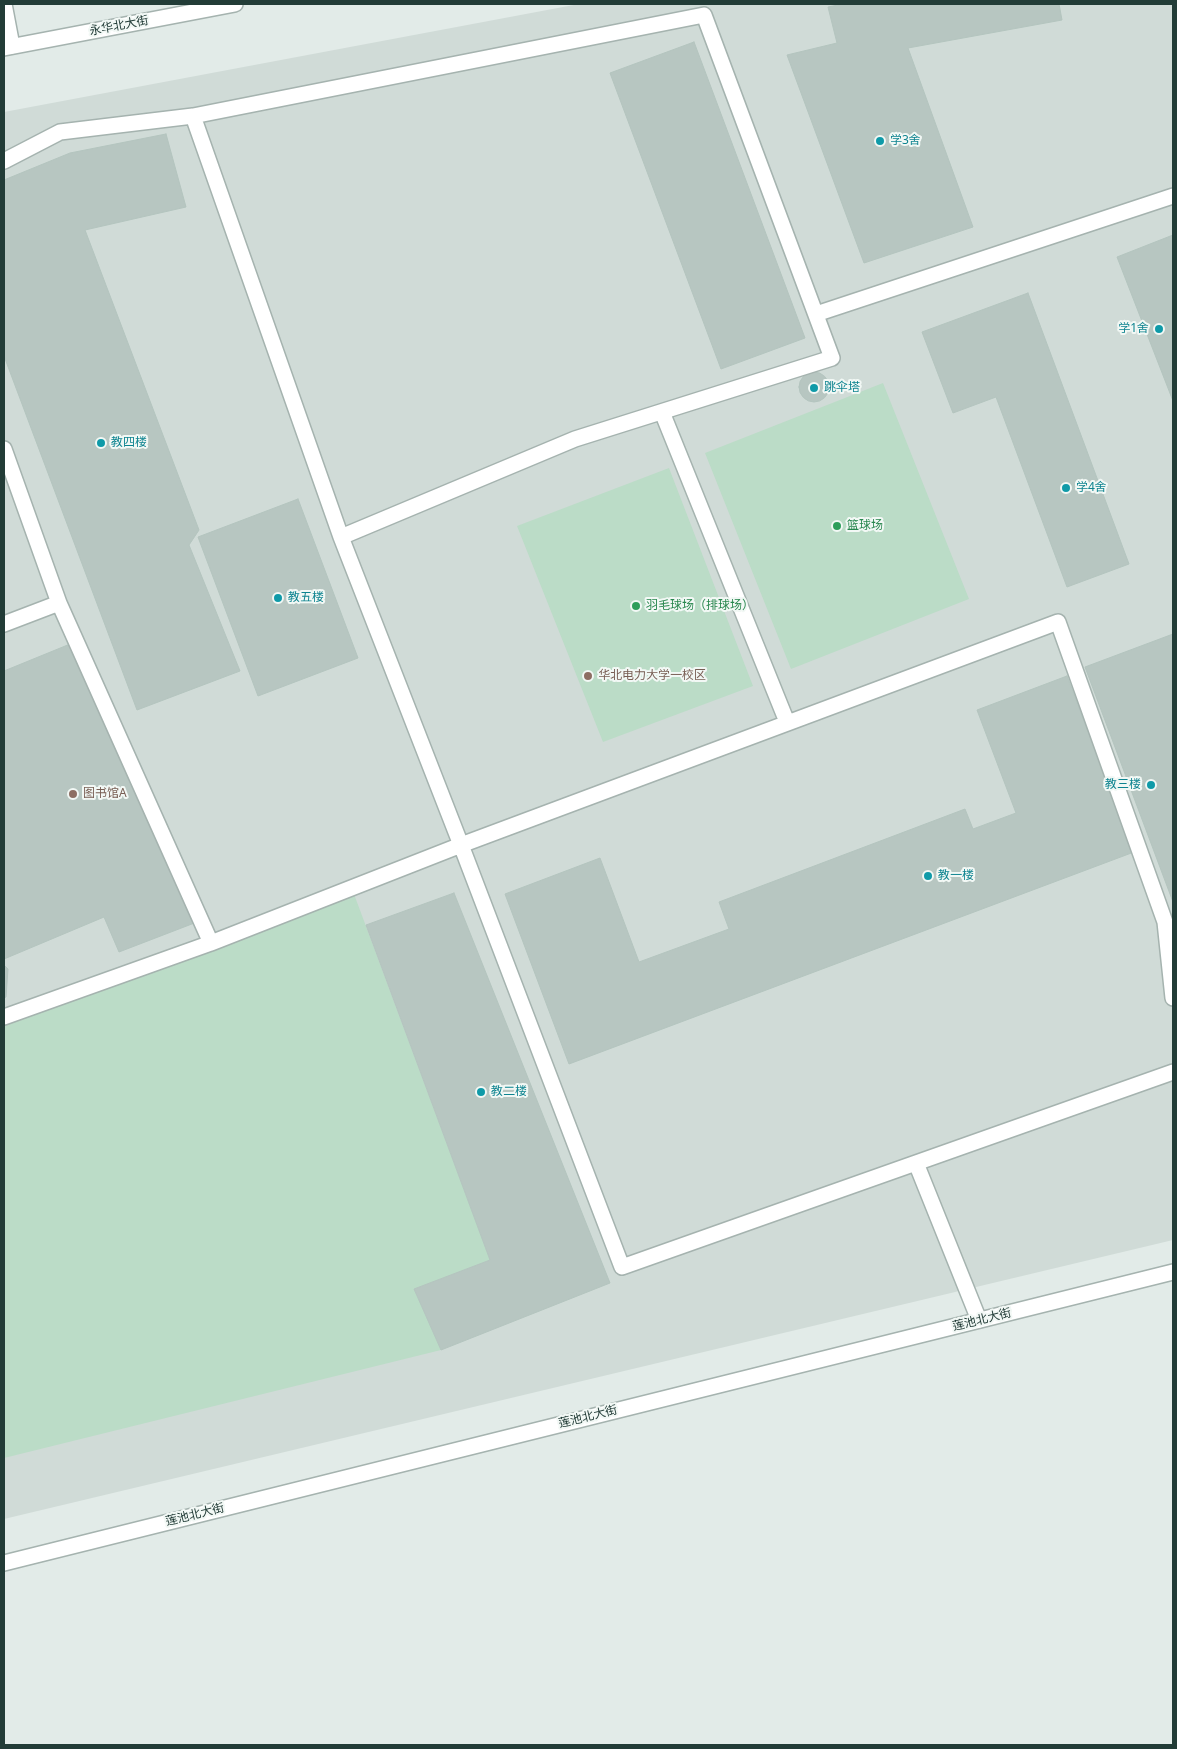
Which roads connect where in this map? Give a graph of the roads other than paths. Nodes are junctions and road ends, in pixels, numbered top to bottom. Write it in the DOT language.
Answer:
graph roads {
  1 [pos="4,4"];
  2 [pos="235,4"];
  3 [pos="8,47"];
  4 [pos="193,116"];
  5 [pos="4,161"];
  6 [pos="1173,196"];
  7 [pos="816,314"];
  8 [pos="662,412"];
  9 [pos="4,449"];
  10 [pos="341,537"];
  11 [pos="59,603"];
  12 [pos="4,624"];
  13 [pos="787,722"];
  14 [pos="462,845"];
  15 [pos="211,943"];
  16 [pos="1173,998"];
  17 [pos="4,1017"];
  18 [pos="1173,1072"];
  19 [pos="916,1163"];
  20 [pos="1173,1272"];
  21 [pos="980,1320"];
  22 [pos="4,1563"];
  1 -- 3 [label="street"];
  2 -- 3 [label="street, 永华北大街"];
  4 -- 5 [label="street"];
  4 -- 7 [label="street"];
  4 -- 10 [label="street"];
  6 -- 7 [label="street"];
  7 -- 8 [label="street"];
  8 -- 10 [label="street"];
  8 -- 13 [label="street"];
  9 -- 11 [label="street"];
  10 -- 14 [label="street"];
  11 -- 12 [label="street"];
  11 -- 15 [label="street"];
  13 -- 14 [label="street"];
  13 -- 16 [label="street"];
  14 -- 15 [label="street"];
  14 -- 19 [label="street"];
  15 -- 17 [label="street"];
  18 -- 19 [label="street"];
  19 -- 21 [label="street"];
  20 -- 21 [label="street, 莲池北大街"];
  21 -- 22 [label="street, 莲池北大街"];
}
